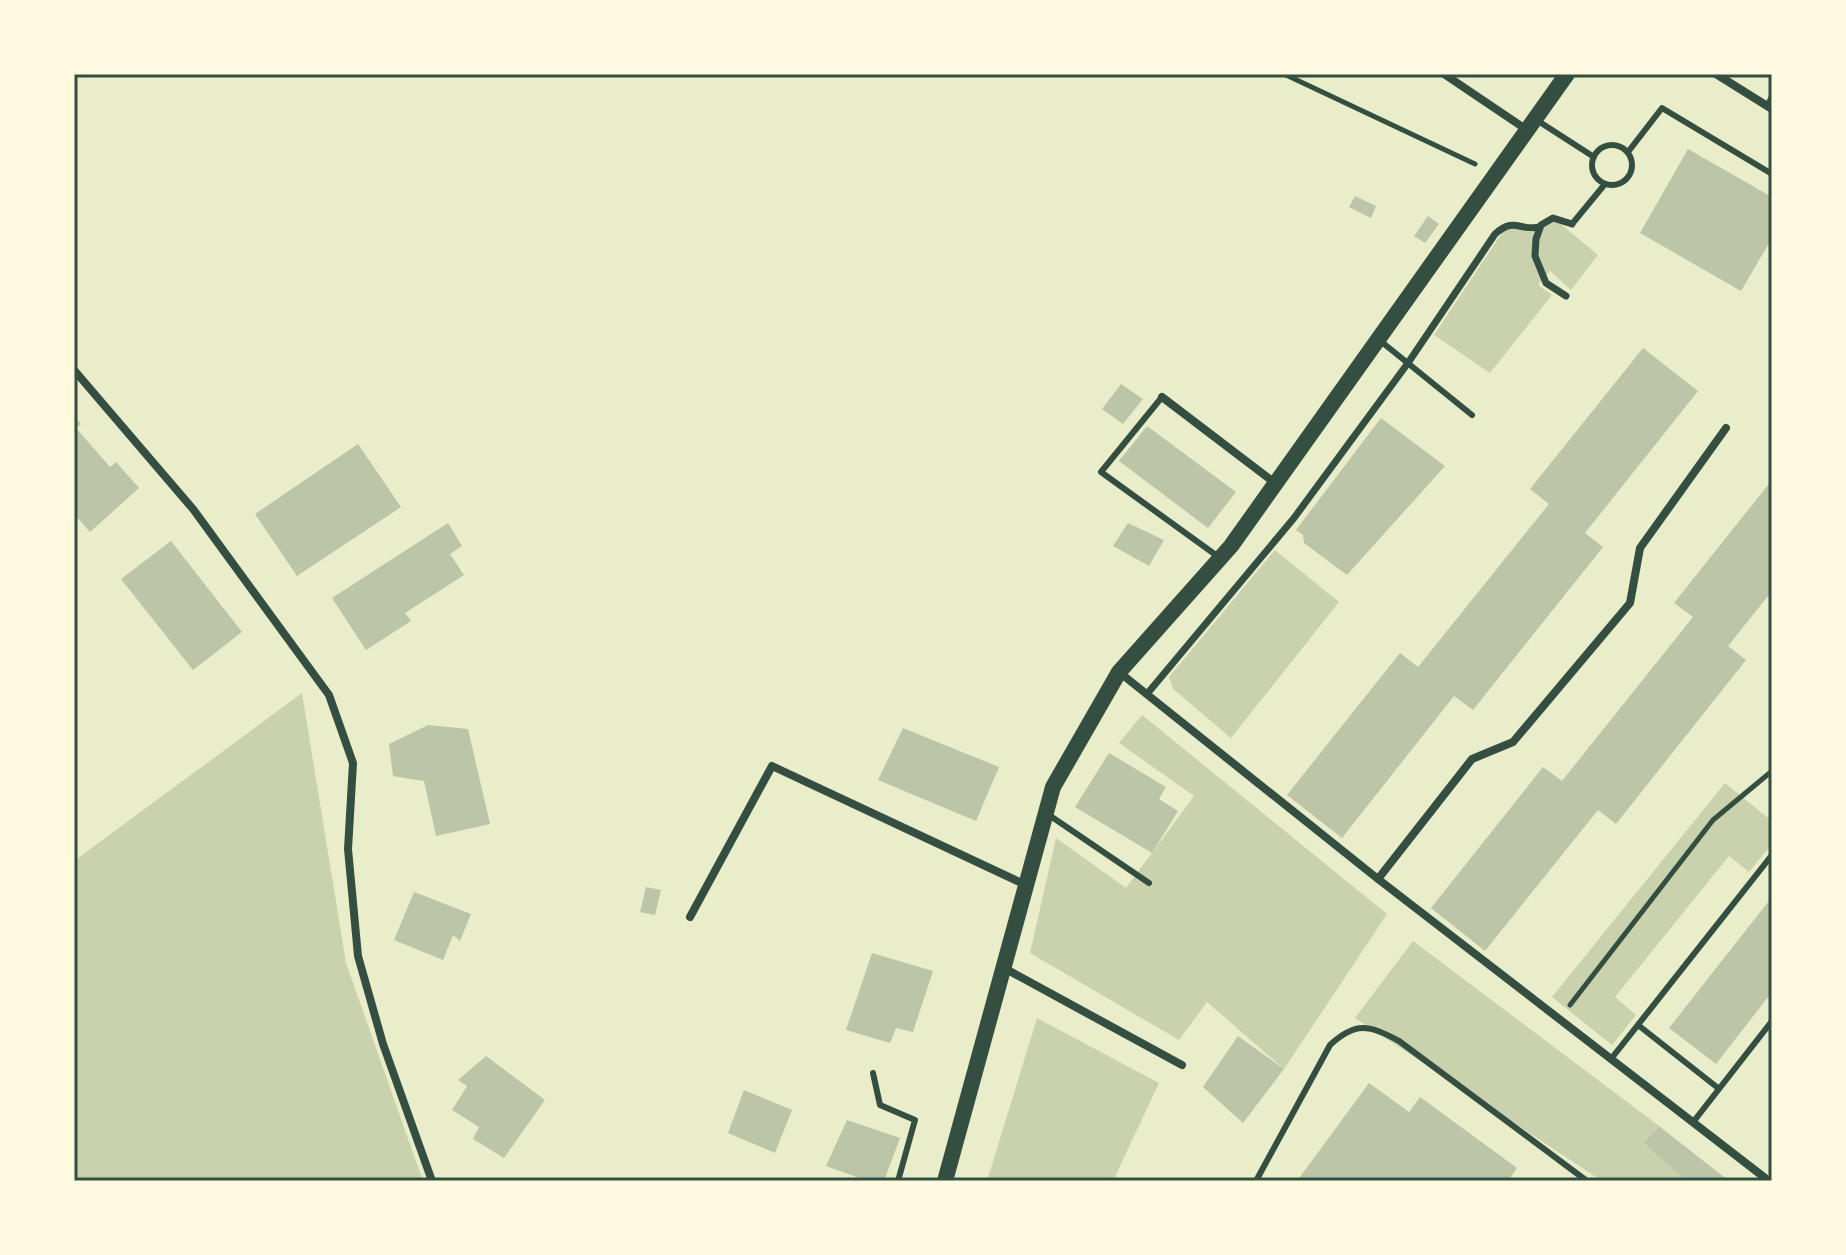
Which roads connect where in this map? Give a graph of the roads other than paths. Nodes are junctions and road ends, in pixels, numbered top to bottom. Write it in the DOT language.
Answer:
graph roads {
  1 [pos="1444,74"];
  2 [pos="1567,74"];
  3 [pos="1716,74"];
  4 [pos="1770,104"];
  5 [pos="1531,124"];
  6 [pos="1628,152"];
  7 [pos="1594,157"];
  8 [pos="1772,174"];
  9 [pos="1605,184"];
  10 [pos="1572,224"];
  11 [pos="1540,227"];
  12 [pos="1566,296"];
  13 [pos="1378,339"];
  14 [pos="1408,363"];
  15 [pos="74,370"];
  16 [pos="1162,397"];
  17 [pos="1472,415"];
  18 [pos="1726,428"];
  19 [pos="1276,484"];
  20 [pos="1220,558"];
  21 [pos="1119,672"];
  22 [pos="1147,694"];
  23 [pos="1046,813"];
  24 [pos="1772,855"];
  25 [pos="1378,879"];
  26 [pos="1149,883"];
  27 [pos="1026,885"];
  28 [pos="690,917"];
  29 [pos="1004,967"];
  30 [pos="1772,1021"];
  31 [pos="1638,1025"];
  32 [pos="1611,1059"];
  33 [pos="1182,1065"];
  34 [pos="873,1073"];
  35 [pos="1718,1088"];
  36 [pos="1694,1121"];
  37 [pos="432,1181"];
  38 [pos="898,1181"];
  39 [pos="945,1181"];
  40 [pos="1256,1181"];
  41 [pos="1587,1181"];
  42 [pos="1769,1181"];
  1 -- 5 [label="street"];
  2 -- 5 [label="main road"];
  3 -- 4 [label="street"];
  5 -- 7 [label="lane"];
  5 -- 13 [label="main road"];
  6 -- 7 [label="lane"];
  6 -- 8 [label="lane"];
  6 -- 9 [label="lane"];
  7 -- 9 [label="lane"];
  9 -- 10 [label="lane"];
  10 -- 11 [label="street"];
  11 -- 12 [label="street"];
  11 -- 14 [label="street"];
  13 -- 14 [label="lane"];
  13 -- 19 [label="main road"];
  14 -- 17 [label="lane"];
  14 -- 22 [label="street"];
  15 -- 37 [label="street"];
  16 -- 19 [label="street"];
  16 -- 20 [label="lane"];
  18 -- 25 [label="street"];
  19 -- 20 [label="main road"];
  20 -- 21 [label="main road"];
  21 -- 22 [label="street"];
  21 -- 23 [label="main road"];
  22 -- 25 [label="street"];
  23 -- 26 [label="lane"];
  23 -- 27 [label="main road"];
  24 -- 31 [label="lane"];
  25 -- 32 [label="street"];
  27 -- 28 [label="street"];
  27 -- 29 [label="main road"];
  29 -- 33 [label="street"];
  29 -- 39 [label="main road"];
  30 -- 35 [label="lane"];
  31 -- 32 [label="lane"];
  31 -- 35 [label="lane"];
  32 -- 36 [label="street"];
  34 -- 38 [label="lane"];
  35 -- 36 [label="lane"];
  36 -- 42 [label="street"];
  40 -- 41 [label="lane"];
}
